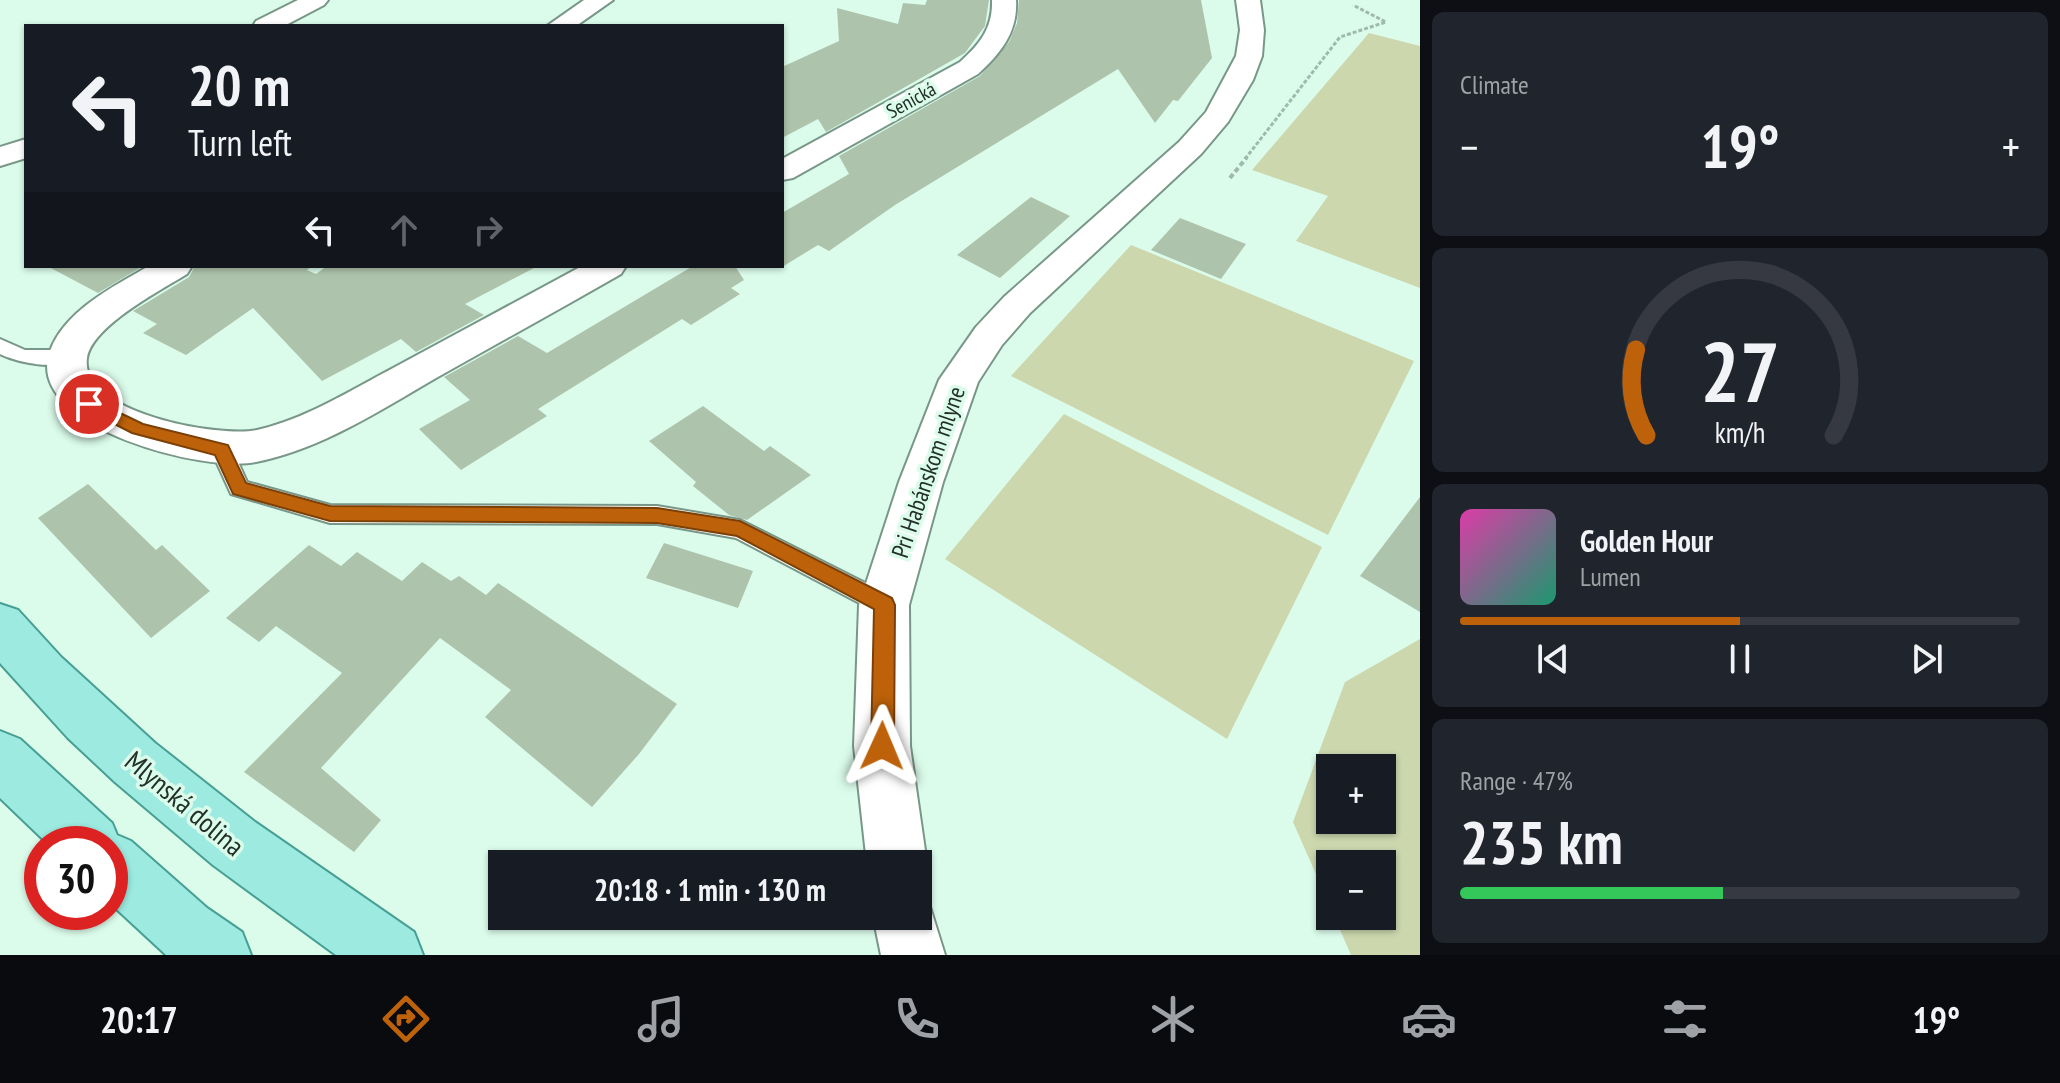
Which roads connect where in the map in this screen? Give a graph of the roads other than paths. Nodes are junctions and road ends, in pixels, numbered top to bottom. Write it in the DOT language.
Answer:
graph roads {
  1 [pos="316,0"];
  2 [pos="601,0"];
  3 [pos="1004,0"];
  4 [pos="1248,0"];
  5 [pos="269,24"];
  6 [pos="562,24"];
  7 [pos="24,149"];
  8 [pos="0,157"];
  9 [pos="784,170"];
  10 [pos="172,268"];
  11 [pos="605,268"];
  12 [pos="0,346"];
  13 [pos="67,357"];
  14 [pos="222,450"];
  15 [pos="884,605"];
  16 [pos="0,626"];
  17 [pos="0,759"];
  18 [pos="72,826"];
  19 [pos="895,850"];
  20 [pos="128,878"];
  21 [pos="219,955"];
  22 [pos="391,955"];
  1 -- 5 [label="street"];
  2 -- 6 [label="street"];
  3 -- 9 [label="street, Senická"];
  4 -- 15 [label="street, Pri Habánskom mlyne"];
  7 -- 8 [label="street"];
  10 -- 13 [label="street"];
  11 -- 14 [label="street"];
  12 -- 13 [label="lane"];
  13 -- 14 [label="street"];
  14 -- 15 [label="lane"];
  15 -- 19 [label="street, Pri Habánskom mlyne"];
  16 -- 22 [label="main road, Mlynská dolina"];
  17 -- 18 [label="main road"];
  20 -- 21 [label="main road"];
}
